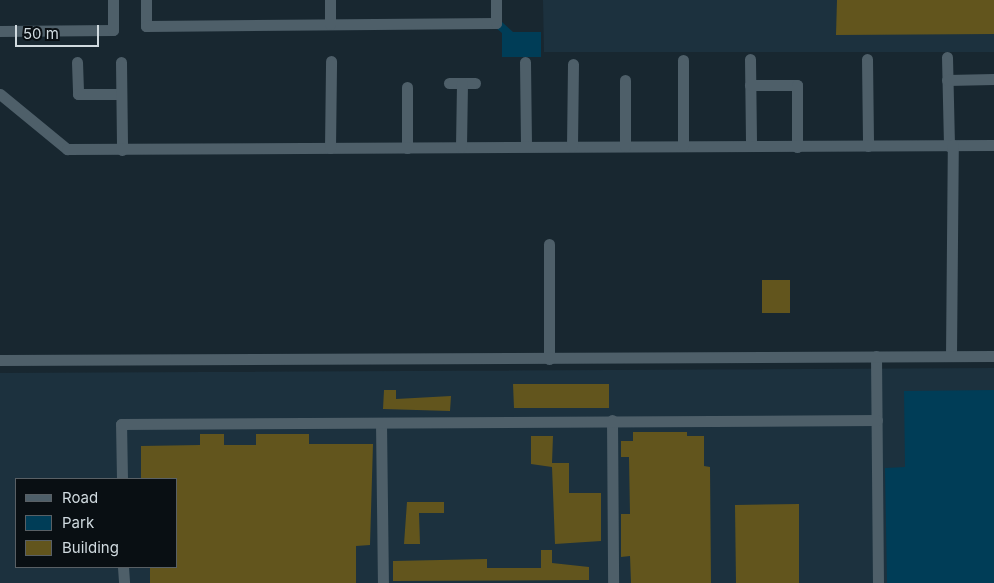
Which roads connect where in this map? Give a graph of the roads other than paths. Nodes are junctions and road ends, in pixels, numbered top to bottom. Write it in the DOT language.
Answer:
graph roads {
  1 [pos="113,0"];
  2 [pos="146,0"];
  3 [pos="330,0"];
  4 [pos="496,0"];
  5 [pos="330,24"];
  6 [pos="0,31"];
  7 [pos="947,57"];
  8 [pos="750,59"];
  9 [pos="867,59"];
  10 [pos="683,60"];
  11 [pos="77,62"];
  12 [pos="121,62"];
  13 [pos="331,62"];
  14 [pos="525,62"];
  15 [pos="573,64"];
  16 [pos="994,79"];
  17 [pos="625,80"];
  18 [pos="947,80"];
  19 [pos="449,82"];
  20 [pos="462,83"];
  21 [pos="475,83"];
  22 [pos="750,85"];
  23 [pos="407,87"];
  24 [pos="0,94"];
  25 [pos="121,94"];
  26 [pos="683,145"];
  27 [pos="751,145"];
  28 [pos="994,145"];
  29 [pos="526,146"];
  30 [pos="572,146"];
  31 [pos="625,146"];
  32 [pos="868,146"];
  33 [pos="951,146"];
  34 [pos="462,147"];
  35 [pos="797,147"];
  36 [pos="330,148"];
  37 [pos="407,148"];
  38 [pos="122,150"];
  39 [pos="549,244"];
  40 [pos="876,356"];
  41 [pos="951,356"];
  42 [pos="994,356"];
  43 [pos="549,359"];
  44 [pos="0,360"];
  45 [pos="612,420"];
  46 [pos="877,420"];
  47 [pos="381,423"];
  48 [pos="122,478"];
  49 [pos="123,568"];
  50 [pos="124,583"];
  51 [pos="383,583"];
  52 [pos="613,583"];
  53 [pos="878,583"];
  1 -- 6 [label="street"];
  2 -- 5 [label="street"];
  3 -- 5 [label="street"];
  4 -- 5 [label="street"];
  7 -- 18 [label="street"];
  8 -- 22 [label="street"];
  9 -- 32 [label="street"];
  10 -- 26 [label="street"];
  11 -- 25 [label="street"];
  12 -- 25 [label="street"];
  13 -- 36 [label="street"];
  14 -- 29 [label="street"];
  15 -- 30 [label="street"];
  16 -- 18 [label="street"];
  17 -- 31 [label="street"];
  18 -- 33 [label="street"];
  19 -- 20 [label="street"];
  20 -- 21 [label="street"];
  20 -- 34 [label="street"];
  22 -- 27 [label="street"];
  22 -- 35 [label="street"];
  23 -- 37 [label="street"];
  24 -- 38 [label="street"];
  25 -- 38 [label="street"];
  26 -- 27 [label="street"];
  26 -- 31 [label="street"];
  27 -- 35 [label="street"];
  28 -- 33 [label="street"];
  29 -- 30 [label="street"];
  29 -- 34 [label="street"];
  30 -- 31 [label="street"];
  32 -- 33 [label="street"];
  32 -- 35 [label="street"];
  33 -- 41 [label="street"];
  34 -- 37 [label="street"];
  36 -- 37 [label="street"];
  36 -- 38 [label="street"];
  39 -- 43 [label="street"];
  40 -- 41 [label="street"];
  40 -- 43 [label="street"];
  40 -- 46 [label="street"];
  41 -- 42 [label="street"];
  43 -- 44 [label="street"];
  45 -- 46 [label="street"];
  45 -- 47 [label="street"];
  45 -- 52 [label="street"];
  46 -- 53 [label="street"];
  47 -- 48 [label="street"];
  47 -- 51 [label="street"];
  49 -- 50 [label="street"];
}
